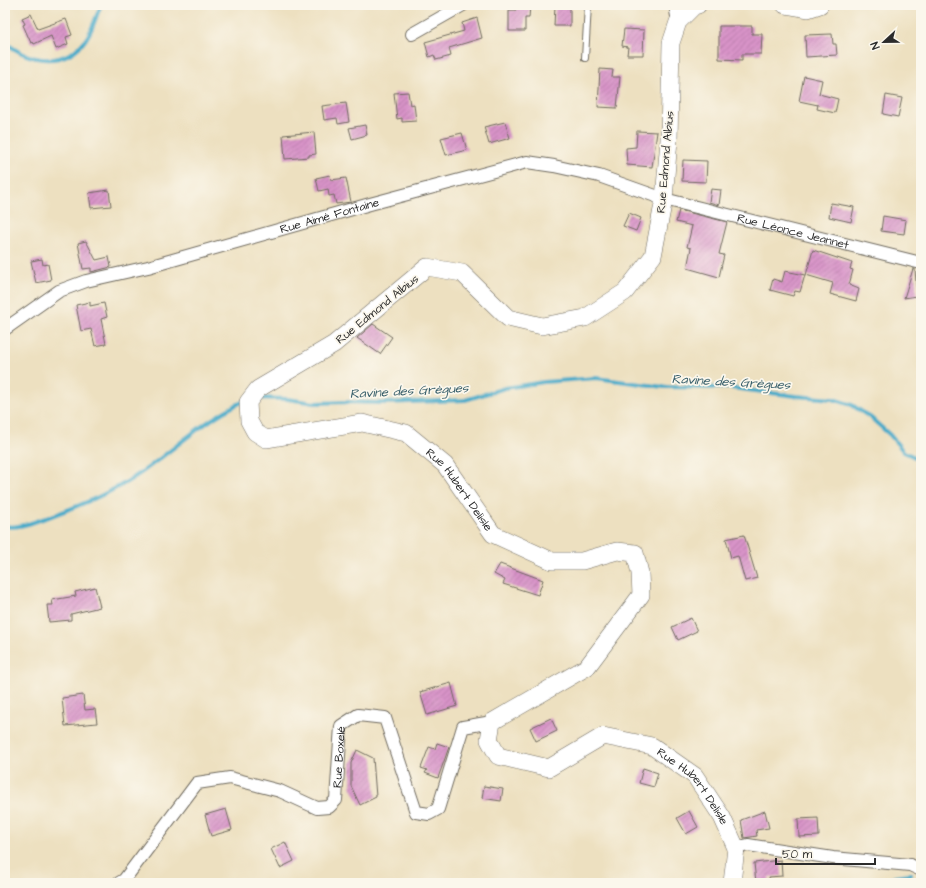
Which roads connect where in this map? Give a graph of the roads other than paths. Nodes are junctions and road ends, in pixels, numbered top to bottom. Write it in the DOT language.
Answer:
graph roads {
  1 [pos="463,5"];
  2 [pos="588,5"];
  3 [pos="675,5"];
  4 [pos="698,5"];
  5 [pos="785,5"];
  6 [pos="820,5"];
  7 [pos="678,22"];
  8 [pos="412,34"];
  9 [pos="585,58"];
  10 [pos="664,199"];
  11 [pos="921,263"];
  12 [pos="5,329"];
  13 [pos="266,438"];
  14 [pos="492,722"];
  15 [pos="736,848"];
  16 [pos="921,870"];
  17 [pos="119,883"];
  18 [pos="732,883"];
  1 -- 8 [label="street"];
  2 -- 9 [label="lane"];
  3 -- 7 [label="street"];
  4 -- 7 [label="main road, Rue Edmond Albius"];
  5 -- 6 [label="main road"];
  7 -- 10 [label="main road, Rue Edmond Albius"];
  10 -- 11 [label="street, Rue Léonce Jeannet"];
  10 -- 12 [label="street, Rue Aimé Fontaine"];
  10 -- 13 [label="main road, Rue Edmond Albius"];
  13 -- 14 [label="main road, Rue Hubert Delisle"];
  14 -- 15 [label="main road, Rue Hubert Delisle"];
  14 -- 17 [label="street, Rue Boxelé"];
  15 -- 16 [label="street"];
  15 -- 18 [label="main road"];
}
